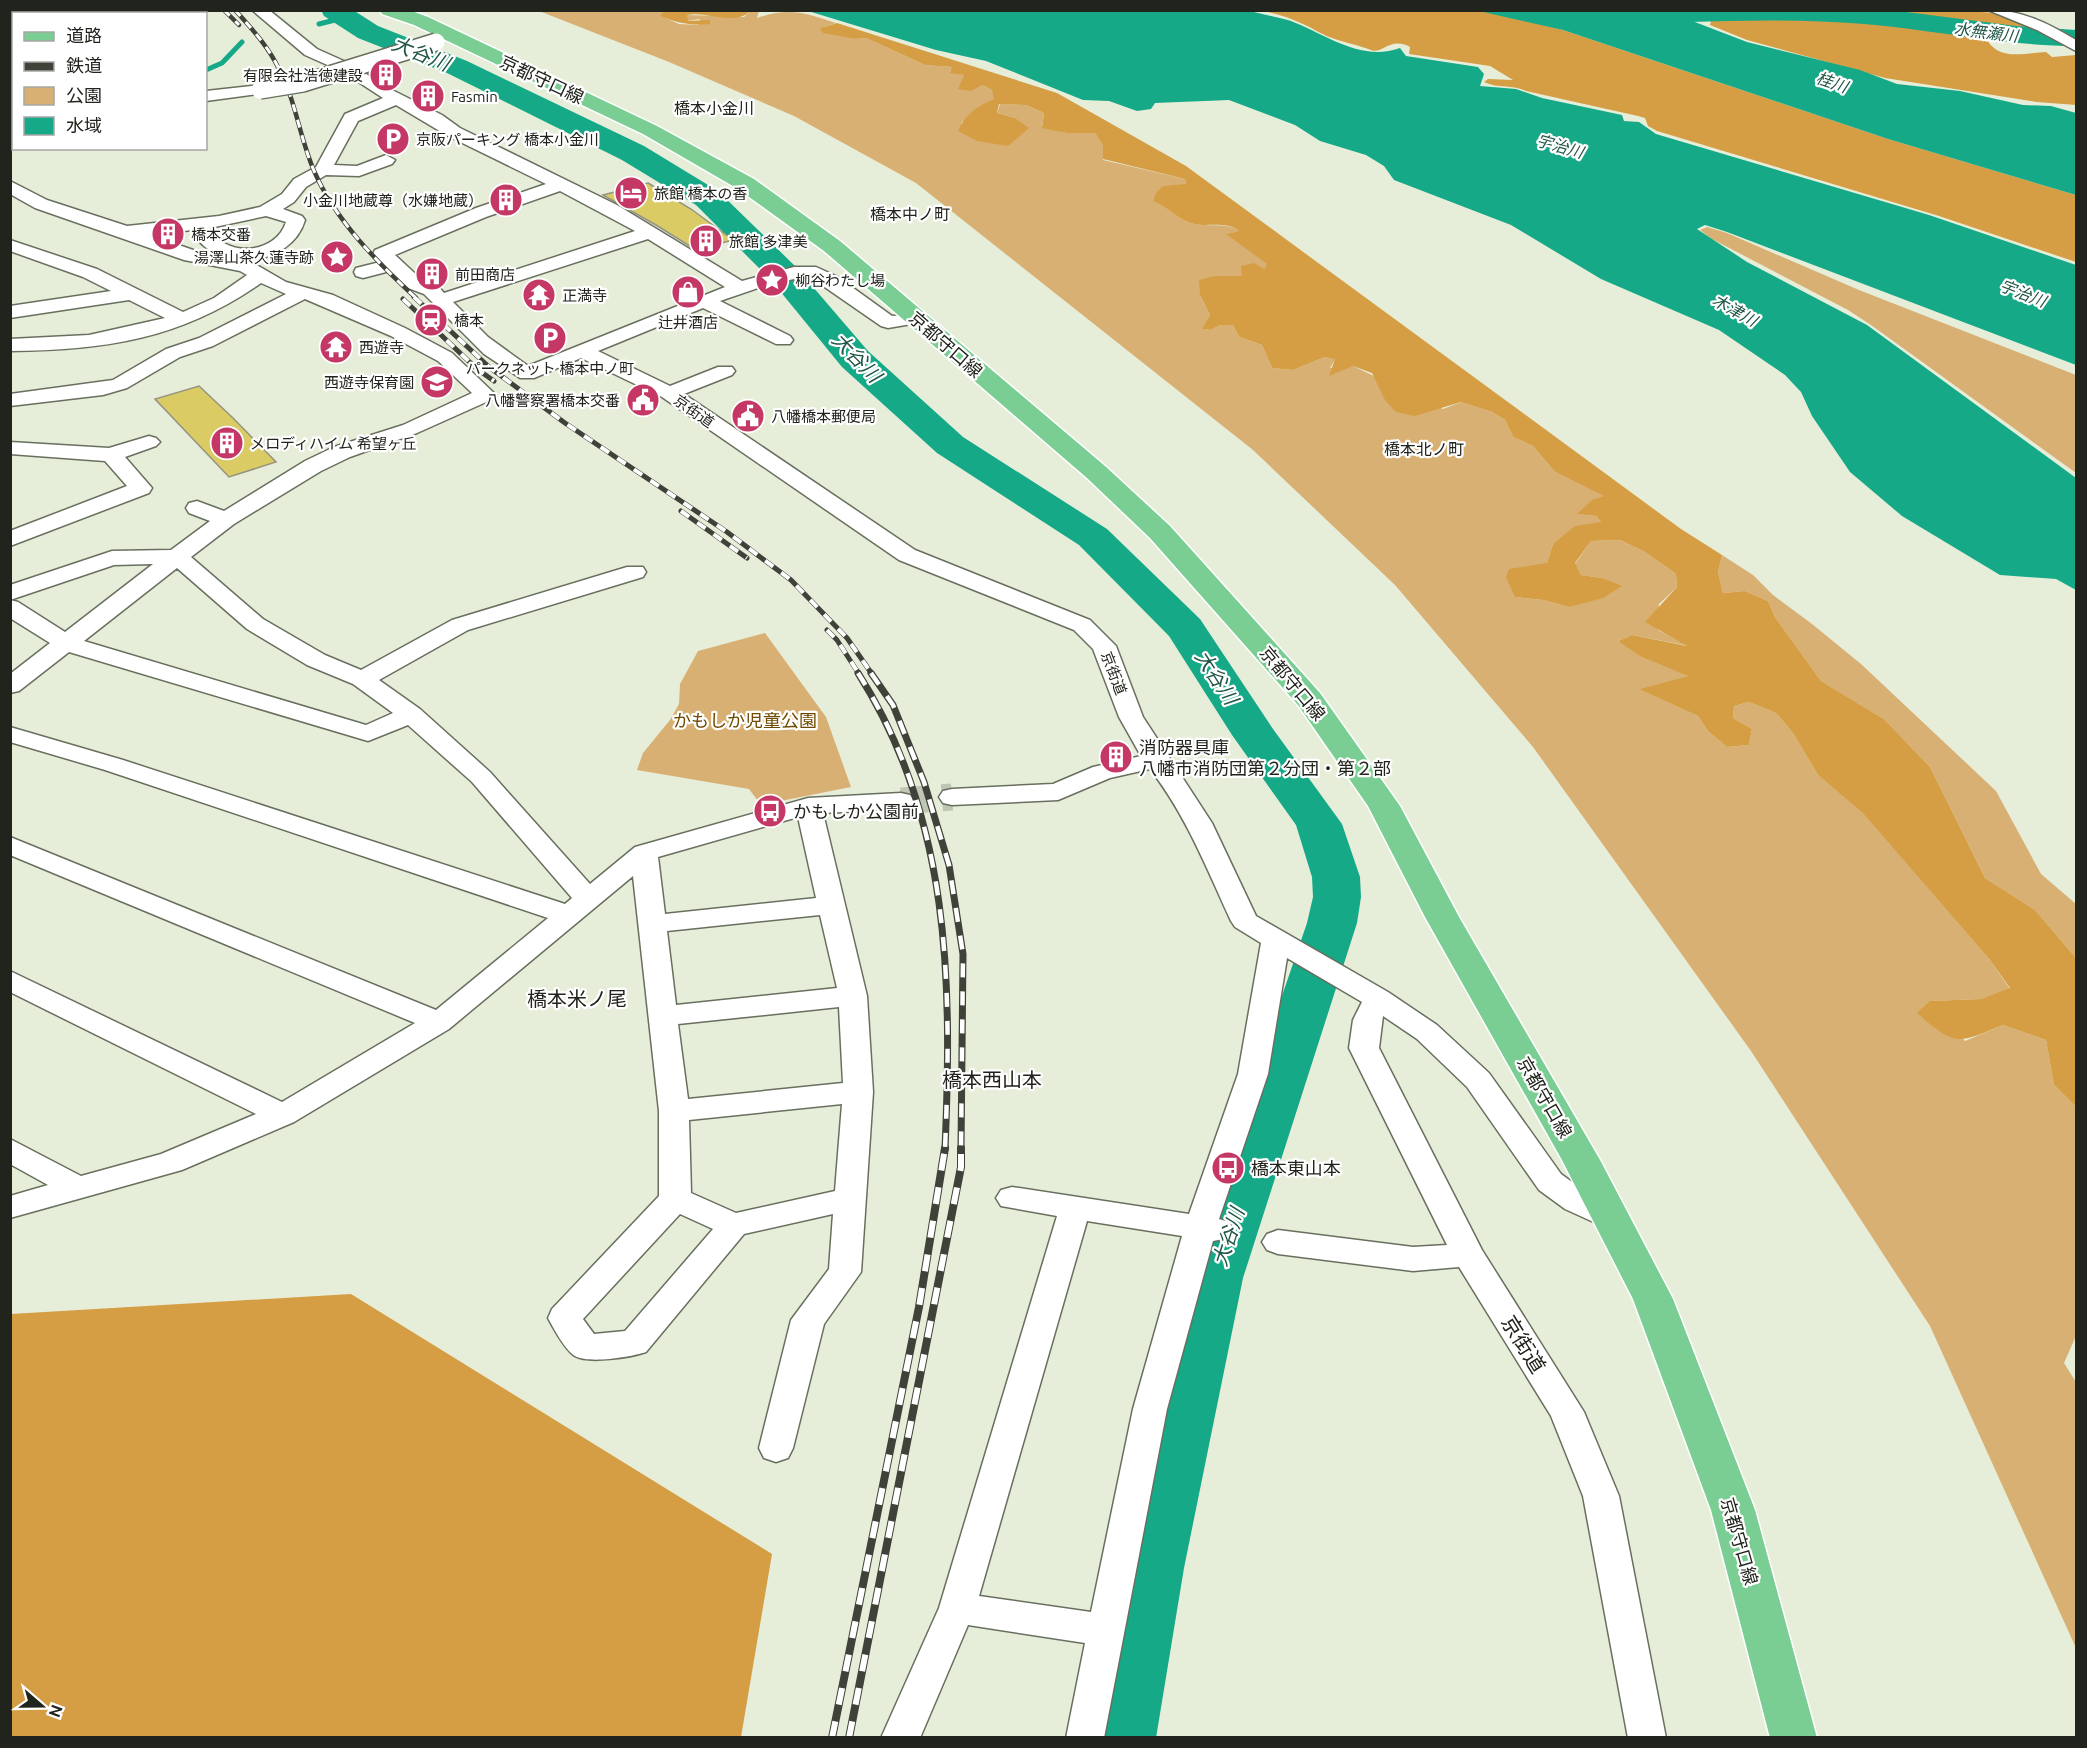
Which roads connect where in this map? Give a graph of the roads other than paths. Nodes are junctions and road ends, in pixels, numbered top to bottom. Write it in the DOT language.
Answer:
graph roads {
  1 [pos="259,10"];
  2 [pos="389,10"];
  3 [pos="1995,10"];
  4 [pos="444,40"];
  5 [pos="2075,45"];
  6 [pos="207,96"];
  7 [pos="397,99"];
  8 [pos="386,160"];
  9 [pos="323,170"];
  10 [pos="560,185"];
  11 [pos="10,186"];
  12 [pos="266,211"];
  13 [pos="199,224"];
  14 [pos="126,232"];
  15 [pos="648,233"];
  16 [pos="10,245"];
  17 [pos="394,264"];
  18 [pos="363,272"];
  19 [pos="261,275"];
  20 [pos="739,287"];
  21 [pos="303,293"];
  22 [pos="132,294"];
  23 [pos="441,300"];
  24 [pos="705,300"];
  25 [pos="10,312"];
  26 [pos="916,318"];
  27 [pos="183,320"];
  28 [pos="120,338"];
  29 [pos="783,340"];
  30 [pos="10,345"];
  31 [pos="584,351"];
  32 [pos="145,369"];
  33 [pos="725,371"];
  34 [pos="669,393"];
  35 [pos="10,400"];
  36 [pos="149,442"];
  37 [pos="10,448"];
  38 [pos="111,455"];
  39 [pos="197,508"];
  40 [pos="226,519"];
  41 [pos="10,539"];
  42 [pos="177,557"];
  43 [pos="635,572"];
  44 [pos="10,594"];
  45 [pos="10,607"];
  46 [pos="66,643"];
  47 [pos="362,679"];
  48 [pos="10,686"];
  49 [pos="411,714"];
  50 [pos="10,734"];
  51 [pos="1156,760"];
  52 [pos="952,797"];
  53 [pos="901,801"];
  54 [pos="808,806"];
  55 [pos="10,844"];
  56 [pos="644,853"];
  57 [pos="832,905"];
  58 [pos="579,907"];
  59 [pos="652,924"];
  60 [pos="1276,938"];
  61 [pos="10,980"];
  62 [pos="1366,991"];
  63 [pos="854,996"];
  64 [pos="664,1016"];
  65 [pos="439,1022"];
  66 [pos="858,1092"];
  67 [pos="674,1111"];
  68 [pos="282,1115"];
  69 [pos="10,1150"];
  70 [pos="76,1187"];
  71 [pos="1012,1198"];
  72 [pos="675,1199"];
  73 [pos="849,1199"];
  74 [pos="10,1207"];
  75 [pos="1075,1208"];
  76 [pos="1611,1216"];
  77 [pos="734,1225"];
  78 [pos="1210,1228"];
  79 [pos="1278,1242"];
  80 [pos="1468,1255"];
  81 [pos="776,1448"];
  82 [pos="957,1608"];
  83 [pos="1106,1630"];
  84 [pos="900,1737"];
  85 [pos="1085,1737"];
  86 [pos="1647,1737"];
  87 [pos="1794,1737"];
  1 -- 7 [label="street"];
  2 -- 4 [label="main road, 京都守口線"];
  3 -- 5 [label="street"];
  4 -- 6 [label="street, bridge"];
  4 -- 26 [label="main road, 京都守口線"];
  7 -- 9 [label="street"];
  7 -- 10 [label="street"];
  8 -- 9 [label="street"];
  9 -- 12 [label="street"];
  10 -- 15 [label="street"];
  10 -- 17 [label="street"];
  11 -- 14 [label="street"];
  12 -- 13 [label="street"];
  12 -- 13 [label="street"];
  13 -- 14 [label="street"];
  14 -- 19 [label="street"];
  15 -- 20 [label="street"];
  15 -- 23 [label="street"];
  16 -- 22 [label="street"];
  17 -- 18 [label="street"];
  17 -- 23 [label="street"];
  19 -- 21 [label="street"];
  19 -- 27 [label="street"];
  20 -- 24 [label="street"];
  20 -- 26 [label="street"];
  21 -- 32 [label="street"];
  21 -- 40 [label="street"];
  22 -- 25 [label="street"];
  22 -- 27 [label="street"];
  23 -- 31 [label="street"];
  24 -- 29 [label="street"];
  24 -- 31 [label="street"];
  26 -- 76 [label="main road, 京都守口線"];
  27 -- 28 [label="street"];
  28 -- 30 [label="street"];
  28 -- 32 [label="street"];
  31 -- 34 [label="street, 京街道"];
  32 -- 35 [label="street"];
  33 -- 34 [label="street"];
  34 -- 51 [label="street, 京街道"];
  36 -- 38 [label="street"];
  37 -- 38 [label="street"];
  38 -- 41 [label="street"];
  39 -- 40 [label="street"];
  40 -- 42 [label="street"];
  42 -- 44 [label="street"];
  42 -- 46 [label="street"];
  42 -- 47 [label="street"];
  43 -- 47 [label="street"];
  45 -- 46 [label="street"];
  46 -- 48 [label="street"];
  46 -- 49 [label="street"];
  47 -- 49 [label="street"];
  49 -- 58 [label="street"];
  50 -- 58 [label="street"];
  51 -- 52 [label="street"];
  51 -- 60 [label="street, 京街道"];
  53 -- 54 [label="street"];
  54 -- 56 [label="street"];
  54 -- 57 [label="street"];
  55 -- 65 [label="street"];
  56 -- 58 [label="street"];
  56 -- 59 [label="street"];
  57 -- 59 [label="street"];
  57 -- 63 [label="street"];
  58 -- 65 [label="street"];
  59 -- 64 [label="street"];
  60 -- 62 [label="street, 京街道"];
  60 -- 78 [label="street"];
  61 -- 68 [label="street"];
  62 -- 76 [label="street, 京街道"];
  62 -- 80 [label="street, 京街道"];
  63 -- 64 [label="street"];
  63 -- 66 [label="street"];
  64 -- 67 [label="street"];
  65 -- 68 [label="street"];
  66 -- 67 [label="street"];
  66 -- 73 [label="street"];
  67 -- 72 [label="street"];
  68 -- 70 [label="street"];
  69 -- 70 [label="street"];
  70 -- 74 [label="street"];
  71 -- 75 [label="street"];
  72 -- 77 [label="street"];
  72 -- 77 [label="street"];
  73 -- 77 [label="street"];
  73 -- 81 [label="street"];
  75 -- 78 [label="street"];
  75 -- 82 [label="street"];
  76 -- 87 [label="main road, 京都守口線"];
  78 -- 83 [label="street"];
  79 -- 80 [label="street"];
  80 -- 86 [label="street, 京街道"];
  82 -- 83 [label="street"];
  82 -- 84 [label="street"];
  83 -- 85 [label="street"];
}
